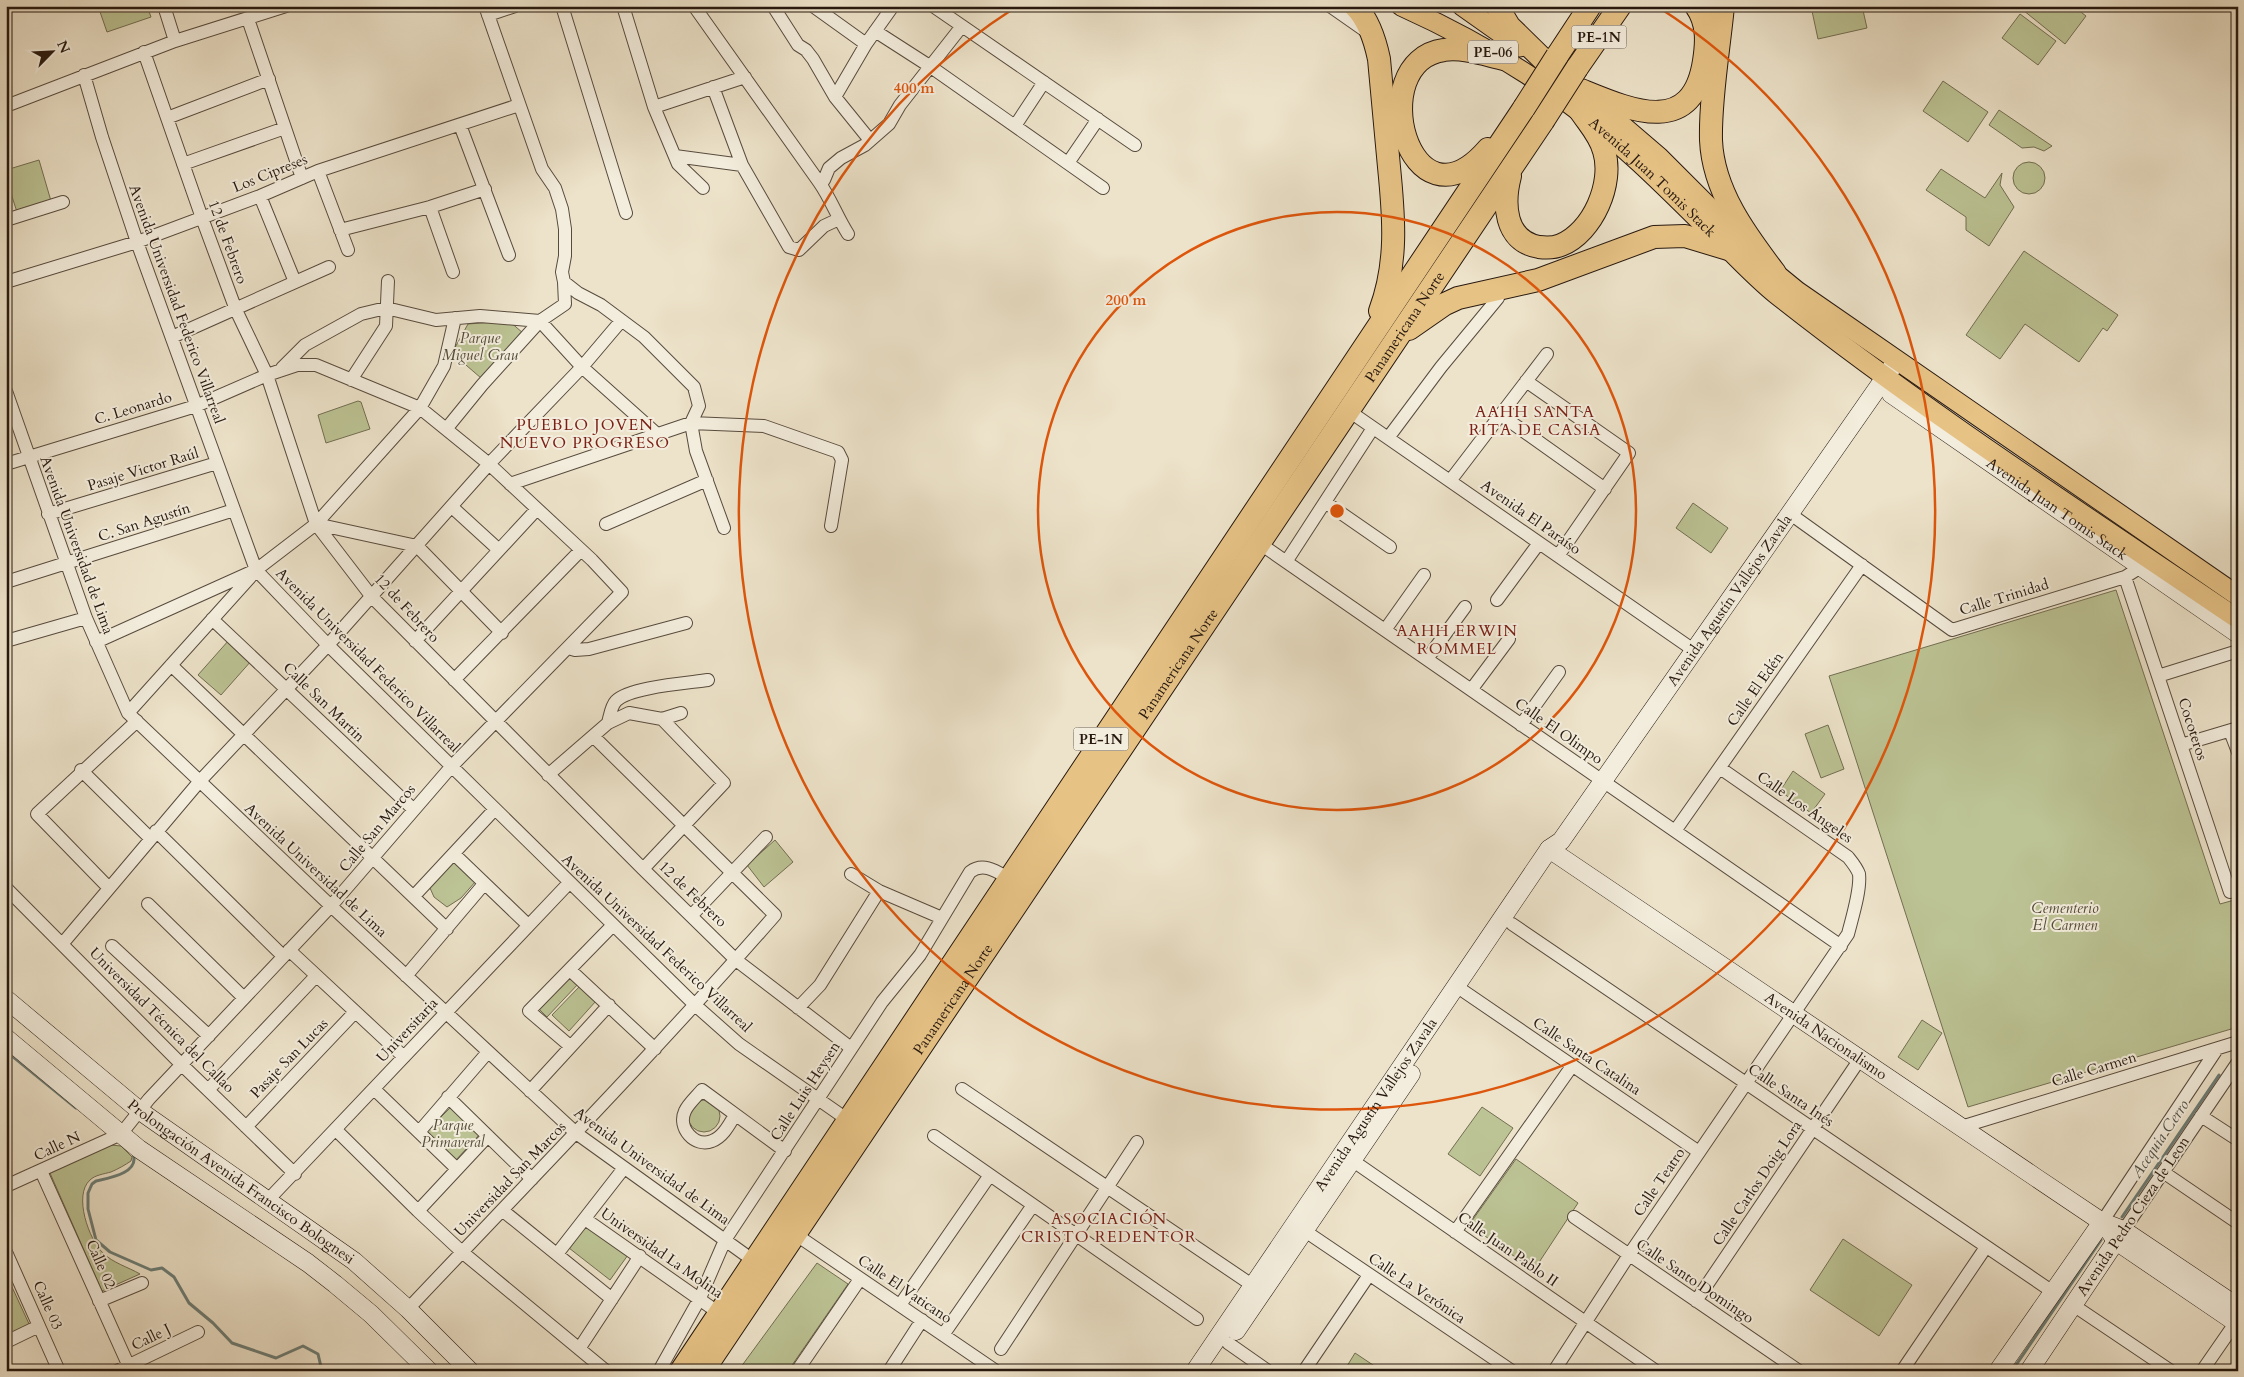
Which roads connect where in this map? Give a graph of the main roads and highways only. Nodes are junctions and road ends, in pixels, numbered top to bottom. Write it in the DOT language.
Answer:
graph roads {
  1 [pos="1354,6"];
  2 [pos="1401,6"];
  3 [pos="1462,6"];
  4 [pos="1497,6"];
  5 [pos="1589,6"];
  6 [pos="1632,6"];
  7 [pos="1696,6"];
  8 [pos="1723,6"];
  9 [pos="1615,14"];
  10 [pos="1504,59"];
  11 [pos="1564,66"];
  12 [pos="1580,100"];
  13 [pos="1510,130"];
  14 [pos="1512,167"];
  15 [pos="1728,249"];
  16 [pos="1775,273"];
  17 [pos="1398,337"];
  18 [pos="1368,342"];
  19 [pos="2238,596"];
  20 [pos="2238,619"];
  21 [pos="692,1365"];
  1 -- 18 [label="highway"];
  2 -- 10 [label="main road, Avenida Juan Tomis Stack / PE-06"];
  3 -- 11 [label="main road, Avenida Juan Tomis Stack / PE-06"];
  4 -- 11 [label="highway"];
  5 -- 11 [label="highway, Panamericana Norte / PE-1N"];
  6 -- 9 [label="highway, Panamericana Norte"];
  7 -- 12 [label="highway"];
  8 -- 16 [label="highway"];
  9 -- 11 [label="highway, Panamericana Norte / PE-1N"];
  10 -- 12 [label="main road, Avenida Juan Tomis Stack / PE-06"];
  10 -- 13 [label="highway"];
  11 -- 12 [label="main road, Avenida Juan Tomis Stack / PE-06"];
  11 -- 13 [label="highway, Panamericana Norte / PE-1N, bridge"];
  11 -- 14 [label="highway, Panamericana Norte / PE-1N, bridge"];
  12 -- 14 [label="highway"];
  12 -- 15 [label="main road, Avenida Juan Tomis Stack"];
  12 -- 16 [label="main road, Avenida Juan Tomis Stack"];
  13 -- 18 [label="highway, Panamericana Norte / PE-1N"];
  14 -- 17 [label="highway, Panamericana Norte / PE-1N"];
  15 -- 17 [label="highway"];
  15 -- 20 [label="main road, Avenida Juan Tomis Stack"];
  16 -- 19 [label="main road, Avenida Juan Tomis Stack"];
  17 -- 21 [label="highway, Panamericana Norte / PE-1N"];
  18 -- 21 [label="highway, Panamericana Norte / PE-1N"];
}
